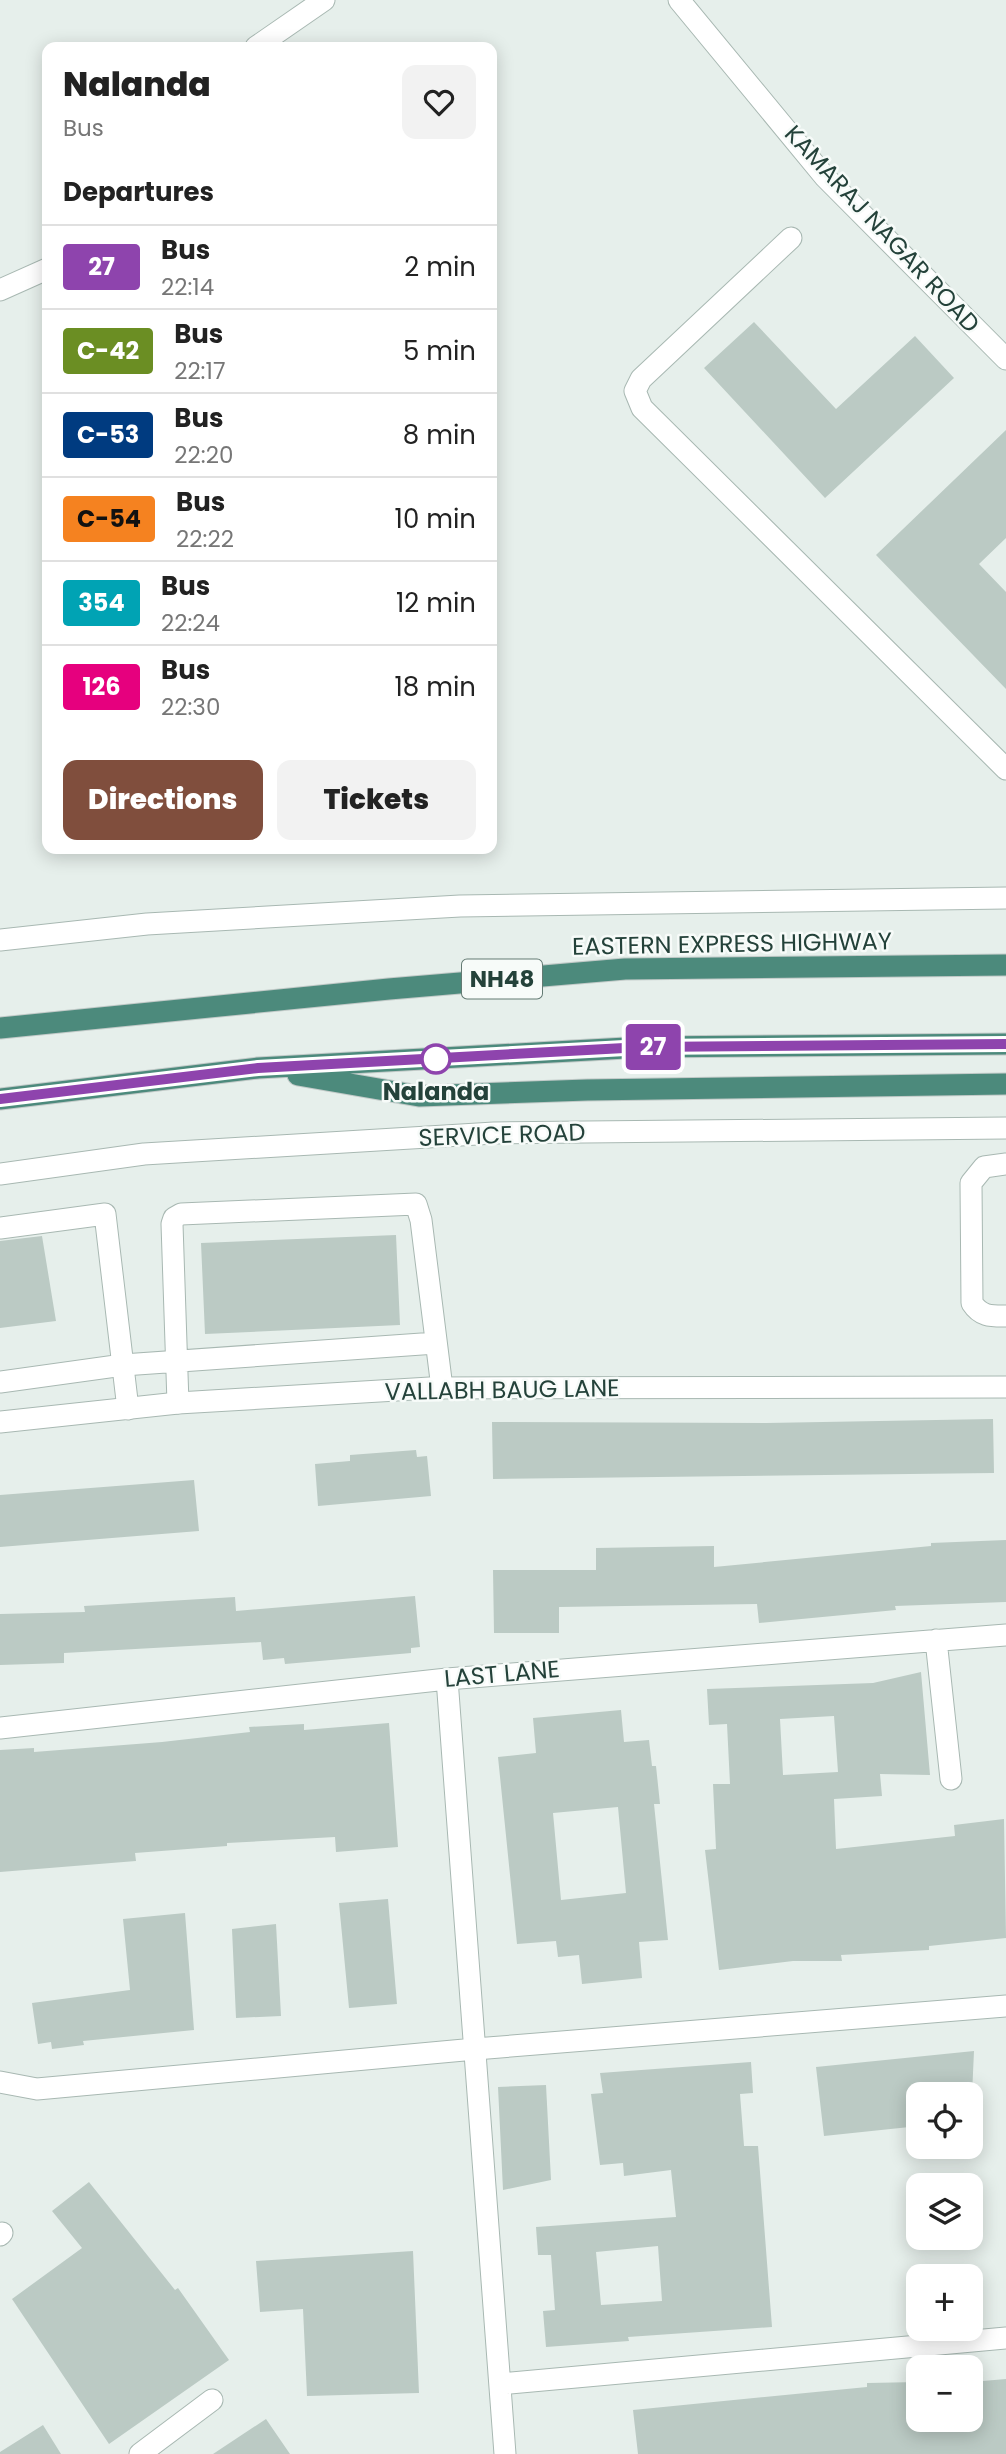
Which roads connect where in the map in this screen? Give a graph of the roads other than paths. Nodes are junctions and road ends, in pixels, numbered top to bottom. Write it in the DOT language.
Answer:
graph roads {
  1 [pos="324,0"];
  2 [pos="679,0"];
  3 [pos="263,42"];
  4 [pos="791,238"];
  5 [pos="42,271"];
  6 [pos="0,290"];
  7 [pos="1006,359"];
  8 [pos="1006,769"];
  9 [pos="1006,898"];
  10 [pos="0,940"];
  11 [pos="1006,965"];
  12 [pos="0,1028"];
  13 [pos="1006,1044"];
  14 [pos="258,1068"];
  15 [pos="1006,1084"];
  16 [pos="0,1099"];
  17 [pos="1006,1128"];
  18 [pos="1006,1164"];
  19 [pos="0,1174"];
  20 [pos="0,1228"];
  21 [pos="1006,1316"];
  22 [pos="436,1343"];
  23 [pos="175,1363"];
  24 [pos="123,1365"];
  25 [pos="0,1382"];
  26 [pos="1006,1387"];
  27 [pos="442,1388"];
  28 [pos="178,1403"];
  29 [pos="128,1409"];
  30 [pos="0,1422"];
  31 [pos="1006,1635"];
  32 [pos="936,1640"];
  33 [pos="447,1679"];
  34 [pos="0,1728"];
  35 [pos="951,1779"];
  36 [pos="1006,2006"];
  37 [pos="475,2049"];
  38 [pos="0,2082"];
  39 [pos="1006,2338"];
  40 [pos="500,2384"];
  41 [pos="212,2399"];
  42 [pos="140,2454"];
  43 [pos="505,2454"];
  1 -- 3 [label="street"];
  2 -- 7 [label="street, KAMARAJ NAGAR ROAD"];
  4 -- 8 [label="street"];
  5 -- 6 [label="street"];
  9 -- 10 [label="street"];
  11 -- 12 [label="highway, EASTERN EXPRESS HIGHWAY / NH48"];
  13 -- 14 [label="highway"];
  14 -- 15 [label="highway"];
  14 -- 16 [label="highway"];
  17 -- 19 [label="street, SERVICE ROAD"];
  18 -- 21 [label="street"];
  20 -- 24 [label="street"];
  22 -- 23 [label="street"];
  22 -- 23 [label="street"];
  22 -- 27 [label="street"];
  23 -- 24 [label="street"];
  23 -- 28 [label="street"];
  24 -- 25 [label="street"];
  24 -- 29 [label="street"];
  26 -- 27 [label="street, VALLABH BAUG LANE"];
  27 -- 28 [label="street, VALLABH BAUG LANE"];
  28 -- 29 [label="street, VALLABH BAUG LANE"];
  29 -- 30 [label="street, VALLABH BAUG LANE"];
  31 -- 32 [label="street, LAST LANE"];
  32 -- 33 [label="street, LAST LANE"];
  32 -- 35 [label="street"];
  33 -- 34 [label="street, LAST LANE"];
  33 -- 37 [label="street"];
  36 -- 37 [label="street"];
  37 -- 38 [label="street"];
  37 -- 40 [label="street"];
  39 -- 40 [label="street"];
  40 -- 43 [label="street"];
  41 -- 42 [label="street"];
}
